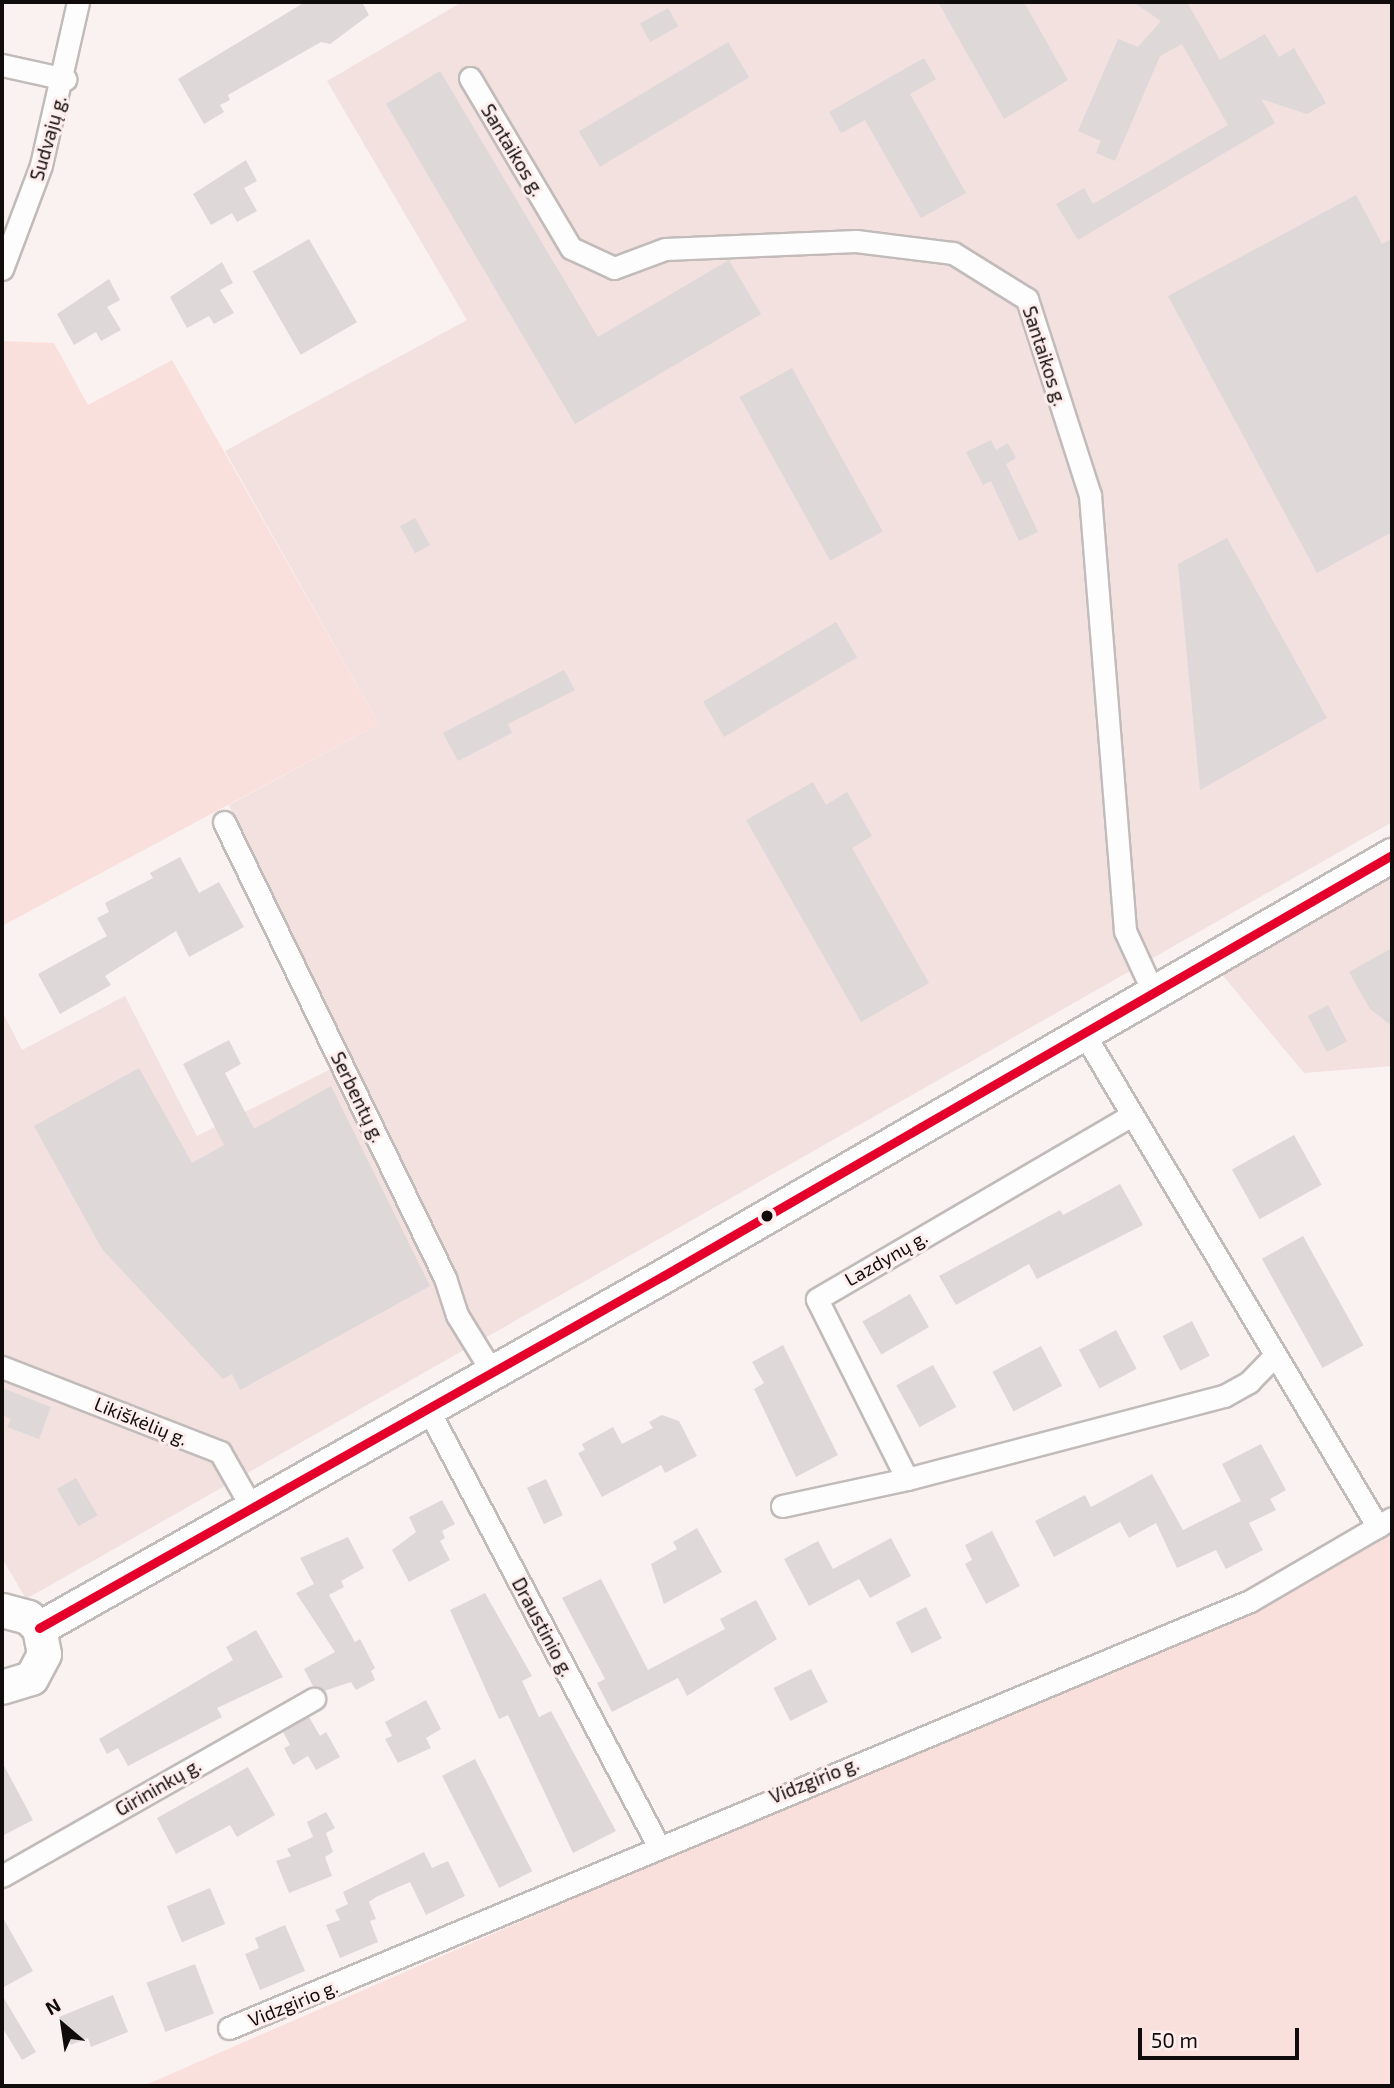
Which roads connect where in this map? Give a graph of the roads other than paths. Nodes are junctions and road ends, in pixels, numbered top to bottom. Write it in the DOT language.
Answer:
graph roads {
  1 [pos="78,2"];
  2 [pos="2,65"];
  3 [pos="470,78"];
  4 [pos="65,79"];
  5 [pos="2,269"];
  6 [pos="224,822"];
  7 [pos="1392,855"];
  8 [pos="1153,992"];
  9 [pos="1083,1032"];
  10 [pos="1130,1116"];
  11 [pos="1273,1357"];
  12 [pos="2,1367"];
  13 [pos="492,1372"];
  14 [pos="428,1409"];
  15 [pos="906,1479"];
  16 [pos="782,1506"];
  17 [pos="252,1508"];
  18 [pos="1385,1522"];
  19 [pos="2,1611"];
  20 [pos="39,1628"];
  21 [pos="2,1687"];
  22 [pos="314,1699"];
  23 [pos="658,1845"];
  24 [pos="2,1876"];
  25 [pos="229,2028"];
  1 -- 4 [label="street, Sudvajų g."];
  2 -- 4 [label="street"];
  3 -- 8 [label="street, Santaikos g."];
  4 -- 5 [label="street, Sudvajų g."];
  6 -- 13 [label="street, Serbentų g."];
  7 -- 8 [label="main road"];
  8 -- 9 [label="main road"];
  9 -- 10 [label="street"];
  9 -- 13 [label="main road"];
  10 -- 11 [label="street"];
  10 -- 15 [label="street, Lazdynų g."];
  11 -- 15 [label="street"];
  11 -- 18 [label="street"];
  12 -- 17 [label="street, Likiškėlių g."];
  13 -- 14 [label="main road"];
  14 -- 17 [label="main road"];
  14 -- 23 [label="street, Draustinio g."];
  15 -- 16 [label="street"];
  17 -- 20 [label="main road"];
  18 -- 23 [label="street, Vidzgirio g."];
  19 -- 20 [label="main road"];
  20 -- 21 [label="main road"];
  22 -- 24 [label="street, Girininkų g."];
  23 -- 25 [label="street, Vidzgirio g."];
}
